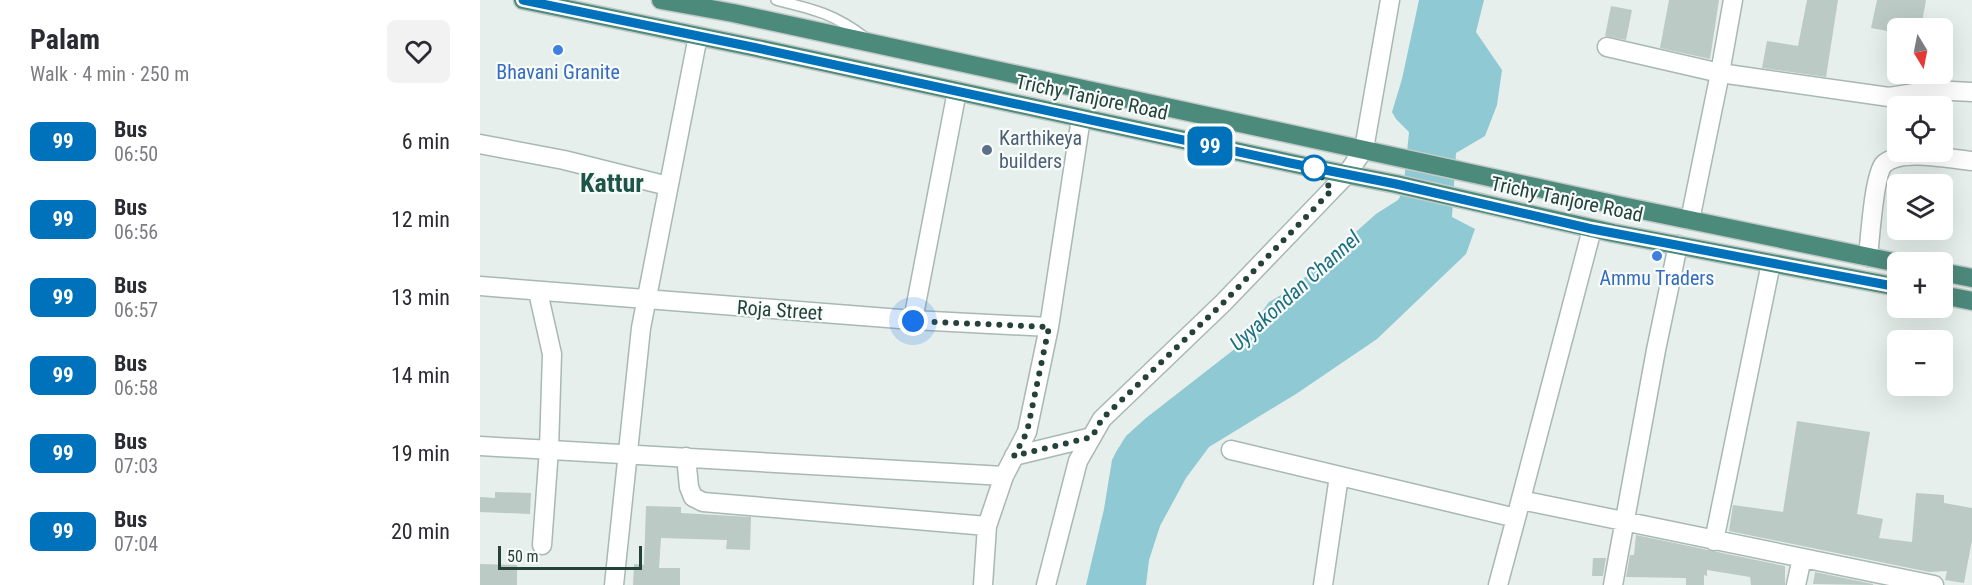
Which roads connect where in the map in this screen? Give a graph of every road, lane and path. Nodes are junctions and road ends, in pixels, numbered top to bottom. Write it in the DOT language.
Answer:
graph roads {
  1 [pos="523,0"];
  2 [pos="661,0"];
  3 [pos="776,0"];
  4 [pos="1390,0"];
  5 [pos="1732,0"];
  6 [pos="698,36"];
  7 [pos="874,44"];
  8 [pos="1607,47"];
  9 [pos="1720,73"];
  10 [pos="957,91"];
  11 [pos="1972,92"];
  12 [pos="1081,118"];
  13 [pos="480,144"];
  14 [pos="1364,149"];
  15 [pos="1972,161"];
  16 [pos="1347,174"];
  17 [pos="668,186"];
  18 [pos="1690,220"];
  19 [pos="1592,229"];
  20 [pos="1678,245"];
  21 [pos="1868,256"];
  22 [pos="1887,260"];
  23 [pos="1771,263"];
  24 [pos="1953,274"];
  25 [pos="1972,278"];
  26 [pos="1887,285"];
  27 [pos="480,286"];
  28 [pos="538,292"];
  29 [pos="1953,297"];
  30 [pos="646,300"];
  31 [pos="1972,301"];
  32 [pos="913,321"];
  33 [pos="1049,327"];
  34 [pos="1092,437"];
  35 [pos="480,446"];
  36 [pos="549,449"];
  37 [pos="1231,450"];
  38 [pos="628,453"];
  39 [pos="1014,456"];
  40 [pos="686,457"];
  41 [pos="1004,476"];
  42 [pos="1339,476"];
  43 [pos="1521,500"];
  44 [pos="1516,518"];
  45 [pos="1624,522"];
  46 [pos="987,526"];
  47 [pos="1714,540"];
  48 [pos="542,545"];
  49 [pos="1802,558"];
  50 [pos="614,585"];
  51 [pos="982,585"];
  52 [pos="1046,585"];
  53 [pos="1323,585"];
  54 [pos="1498,585"];
  55 [pos="1613,585"];
  56 [pos="1796,585"];
  57 [pos="1934,585"];
  1 -- 6 [label="highway, Trichy Tanjore Road"];
  2 -- 7 [label="highway, Trichy Tanjore Road"];
  3 -- 7 [label="lane"];
  4 -- 14 [label="street"];
  5 -- 9 [label="street"];
  6 -- 10 [label="highway, Trichy Tanjore Road"];
  6 -- 17 [label="street"];
  7 -- 14 [label="highway, Trichy Tanjore Road"];
  8 -- 9 [label="street"];
  9 -- 11 [label="street"];
  9 -- 18 [label="street"];
  10 -- 12 [label="highway, Trichy Tanjore Road"];
  10 -- 32 [label="street"];
  12 -- 16 [label="highway, Trichy Tanjore Road"];
  12 -- 33 [label="street"];
  13 -- 17 [label="street"];
  14 -- 16 [label="street"];
  14 -- 18 [label="highway, Trichy Tanjore Road"];
  15 -- 21 [label="street"];
  16 -- 19 [label="highway, Trichy Tanjore Road"];
  16 -- 34 [label="street"];
  17 -- 30 [label="street"];
  18 -- 21 [label="highway, Trichy Tanjore Road"];
  19 -- 20 [label="highway, Trichy Tanjore Road"];
  19 -- 43 [label="street"];
  20 -- 23 [label="highway, Trichy Tanjore Road"];
  20 -- 45 [label="street"];
  21 -- 22 [label="highway, Trichy Tanjore Road"];
  23 -- 26 [label="highway, Trichy Tanjore Road"];
  23 -- 47 [label="street"];
  24 -- 25 [label="highway"];
  27 -- 28 [label="street, Roja Street"];
  28 -- 30 [label="street, Roja Street"];
  28 -- 36 [label="street"];
  29 -- 31 [label="highway"];
  30 -- 32 [label="street, Roja Street"];
  30 -- 38 [label="street"];
  32 -- 33 [label="street, Roja Street"];
  33 -- 39 [label="street"];
  34 -- 39 [label="street"];
  34 -- 52 [label="street"];
  35 -- 36 [label="street"];
  36 -- 38 [label="street"];
  36 -- 48 [label="street"];
  37 -- 42 [label="street"];
  38 -- 40 [label="street"];
  38 -- 50 [label="street"];
  39 -- 41 [label="street"];
  40 -- 41 [label="street"];
  40 -- 46 [label="street"];
  41 -- 46 [label="street"];
  42 -- 44 [label="street"];
  42 -- 53 [label="street"];
  43 -- 44 [label="street"];
  43 -- 45 [label="street"];
  44 -- 54 [label="street"];
  45 -- 47 [label="street"];
  45 -- 55 [label="street"];
  46 -- 51 [label="street"];
  47 -- 49 [label="street"];
  49 -- 56 [label="street"];
  49 -- 57 [label="street"];
}
